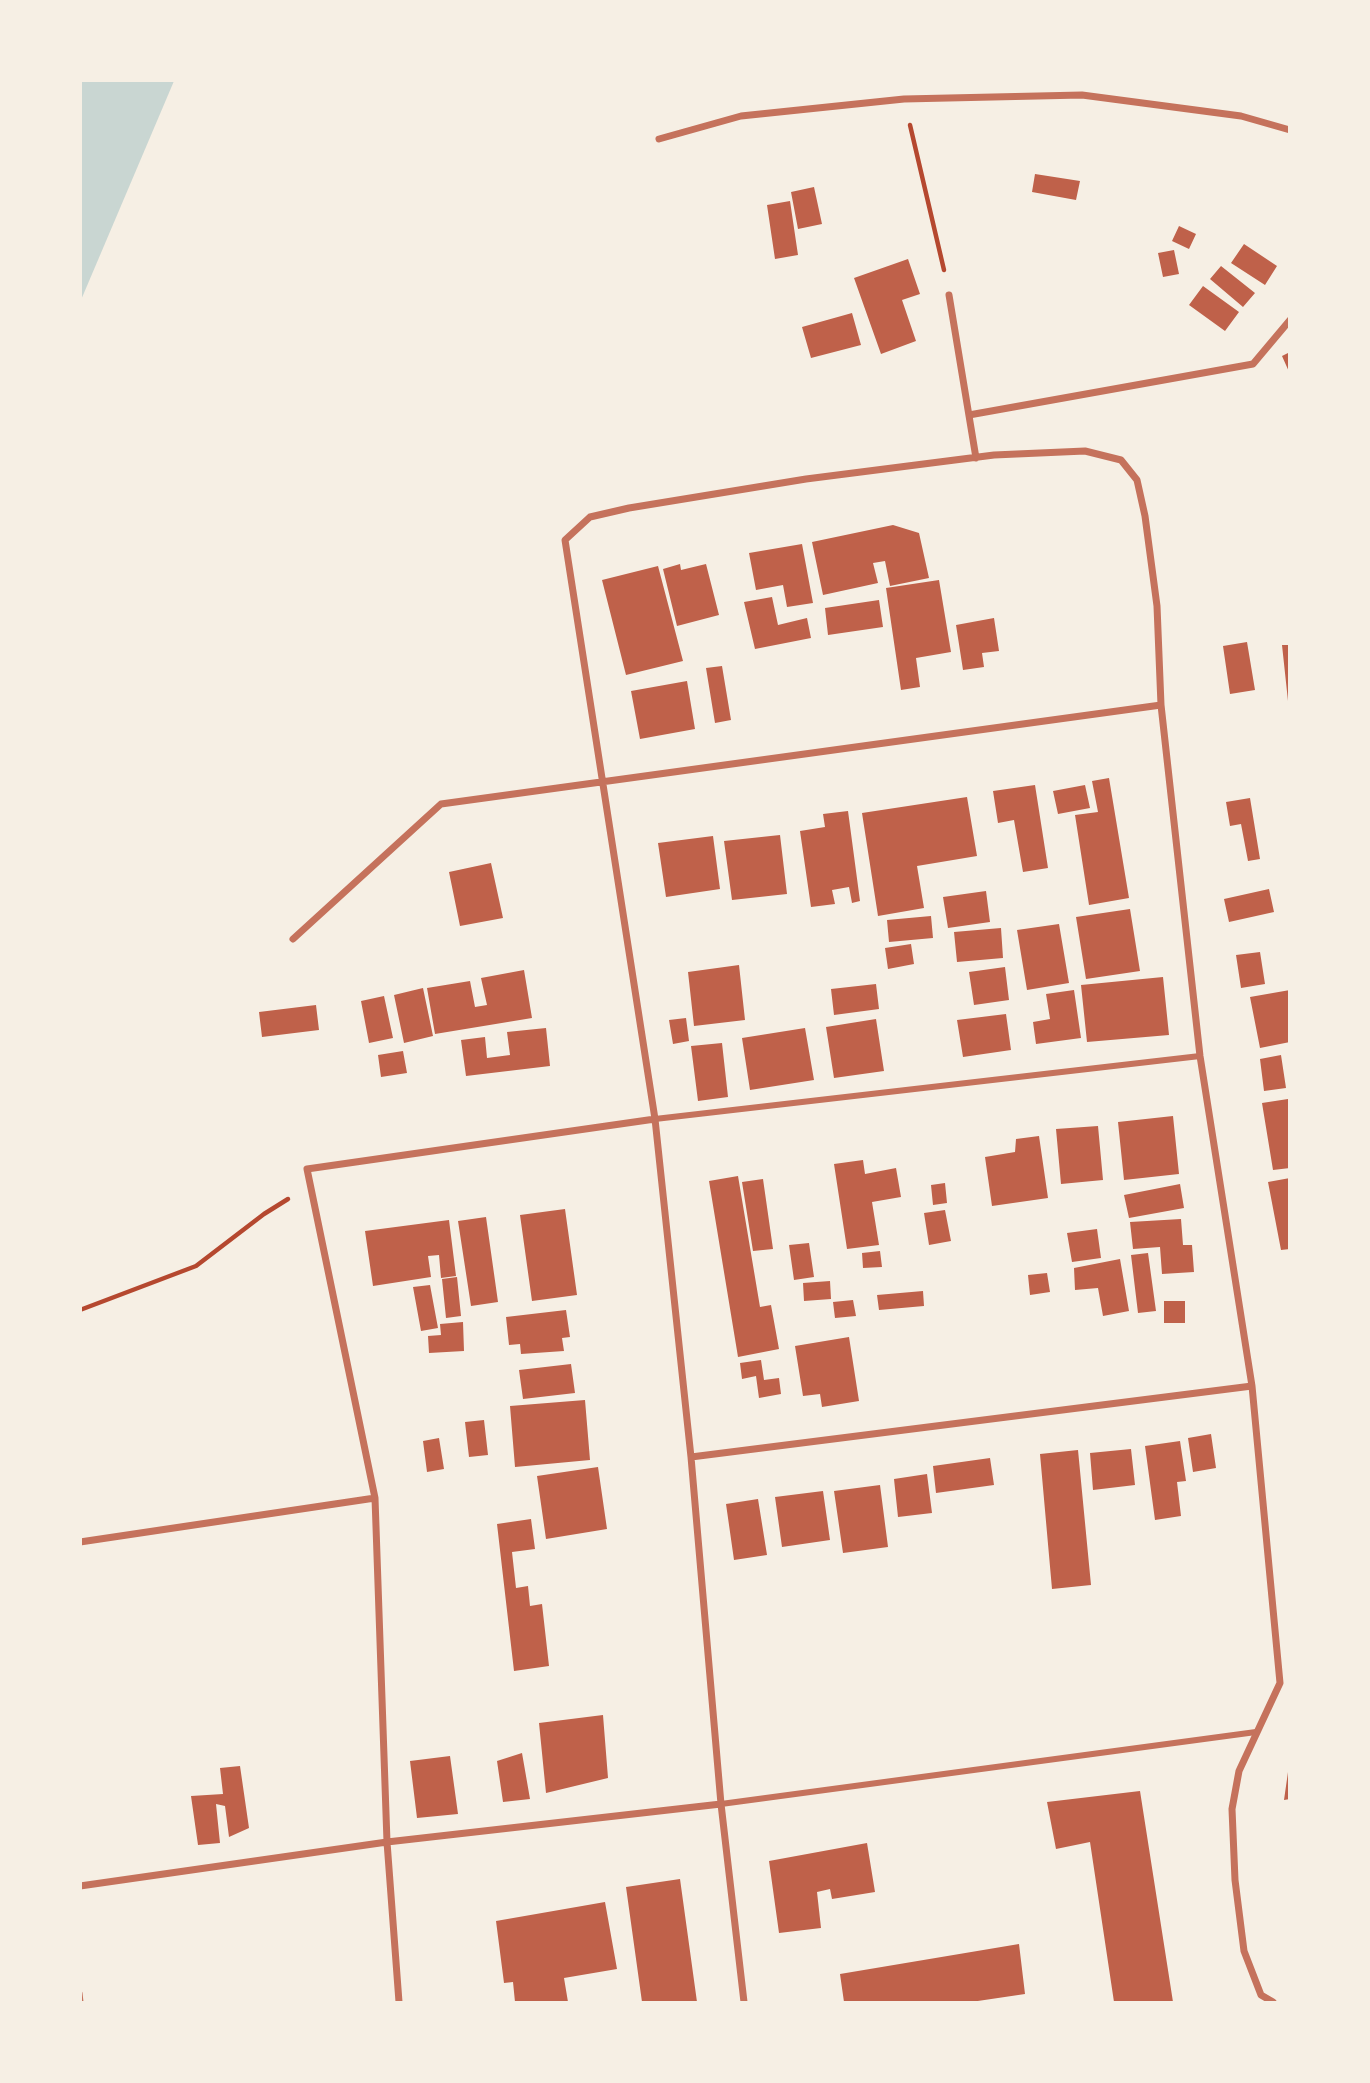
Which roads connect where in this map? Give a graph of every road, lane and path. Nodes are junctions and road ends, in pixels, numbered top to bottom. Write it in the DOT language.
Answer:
graph roads {
  1 [pos="904,99"];
  2 [pos="1290,130"];
  3 [pos="659,139"];
  4 [pos="949,295"];
  5 [pos="1290,320"];
  6 [pos="969,415"];
  7 [pos="976,458"];
  8 [pos="1161,705"];
  9 [pos="603,781"];
  10 [pos="293,939"];
  11 [pos="1200,1056"];
  12 [pos="655,1119"];
  13 [pos="310,1186"];
  14 [pos="80,1310"];
  15 [pos="1252,1387"];
  16 [pos="691,1457"];
  17 [pos="376,1498"];
  18 [pos="80,1542"];
  19 [pos="1256,1732"];
  20 [pos="721,1804"];
  21 [pos="387,1842"];
  22 [pos="80,1886"];
  23 [pos="80,1993"];
  24 [pos="81,2003"];
  25 [pos="399,2003"];
  26 [pos="744,2003"];
  27 [pos="1273,2003"];
  1 -- 2 [label="street"];
  1 -- 3 [label="street"];
  1 -- 4 [label="path"];
  4 -- 6 [label="street"];
  5 -- 6 [label="street"];
  6 -- 7 [label="street"];
  7 -- 8 [label="street"];
  7 -- 9 [label="street"];
  8 -- 9 [label="street"];
  8 -- 11 [label="street"];
  9 -- 10 [label="street"];
  9 -- 12 [label="street"];
  11 -- 12 [label="street"];
  11 -- 15 [label="street"];
  12 -- 13 [label="street"];
  12 -- 16 [label="street"];
  13 -- 14 [label="path"];
  13 -- 17 [label="street"];
  15 -- 16 [label="street"];
  15 -- 19 [label="street"];
  16 -- 20 [label="street"];
  17 -- 18 [label="street"];
  17 -- 21 [label="street"];
  19 -- 20 [label="street"];
  19 -- 27 [label="street"];
  20 -- 21 [label="street"];
  20 -- 26 [label="street"];
  21 -- 22 [label="street"];
  21 -- 25 [label="street"];
  23 -- 24 [label="lane"];
}
